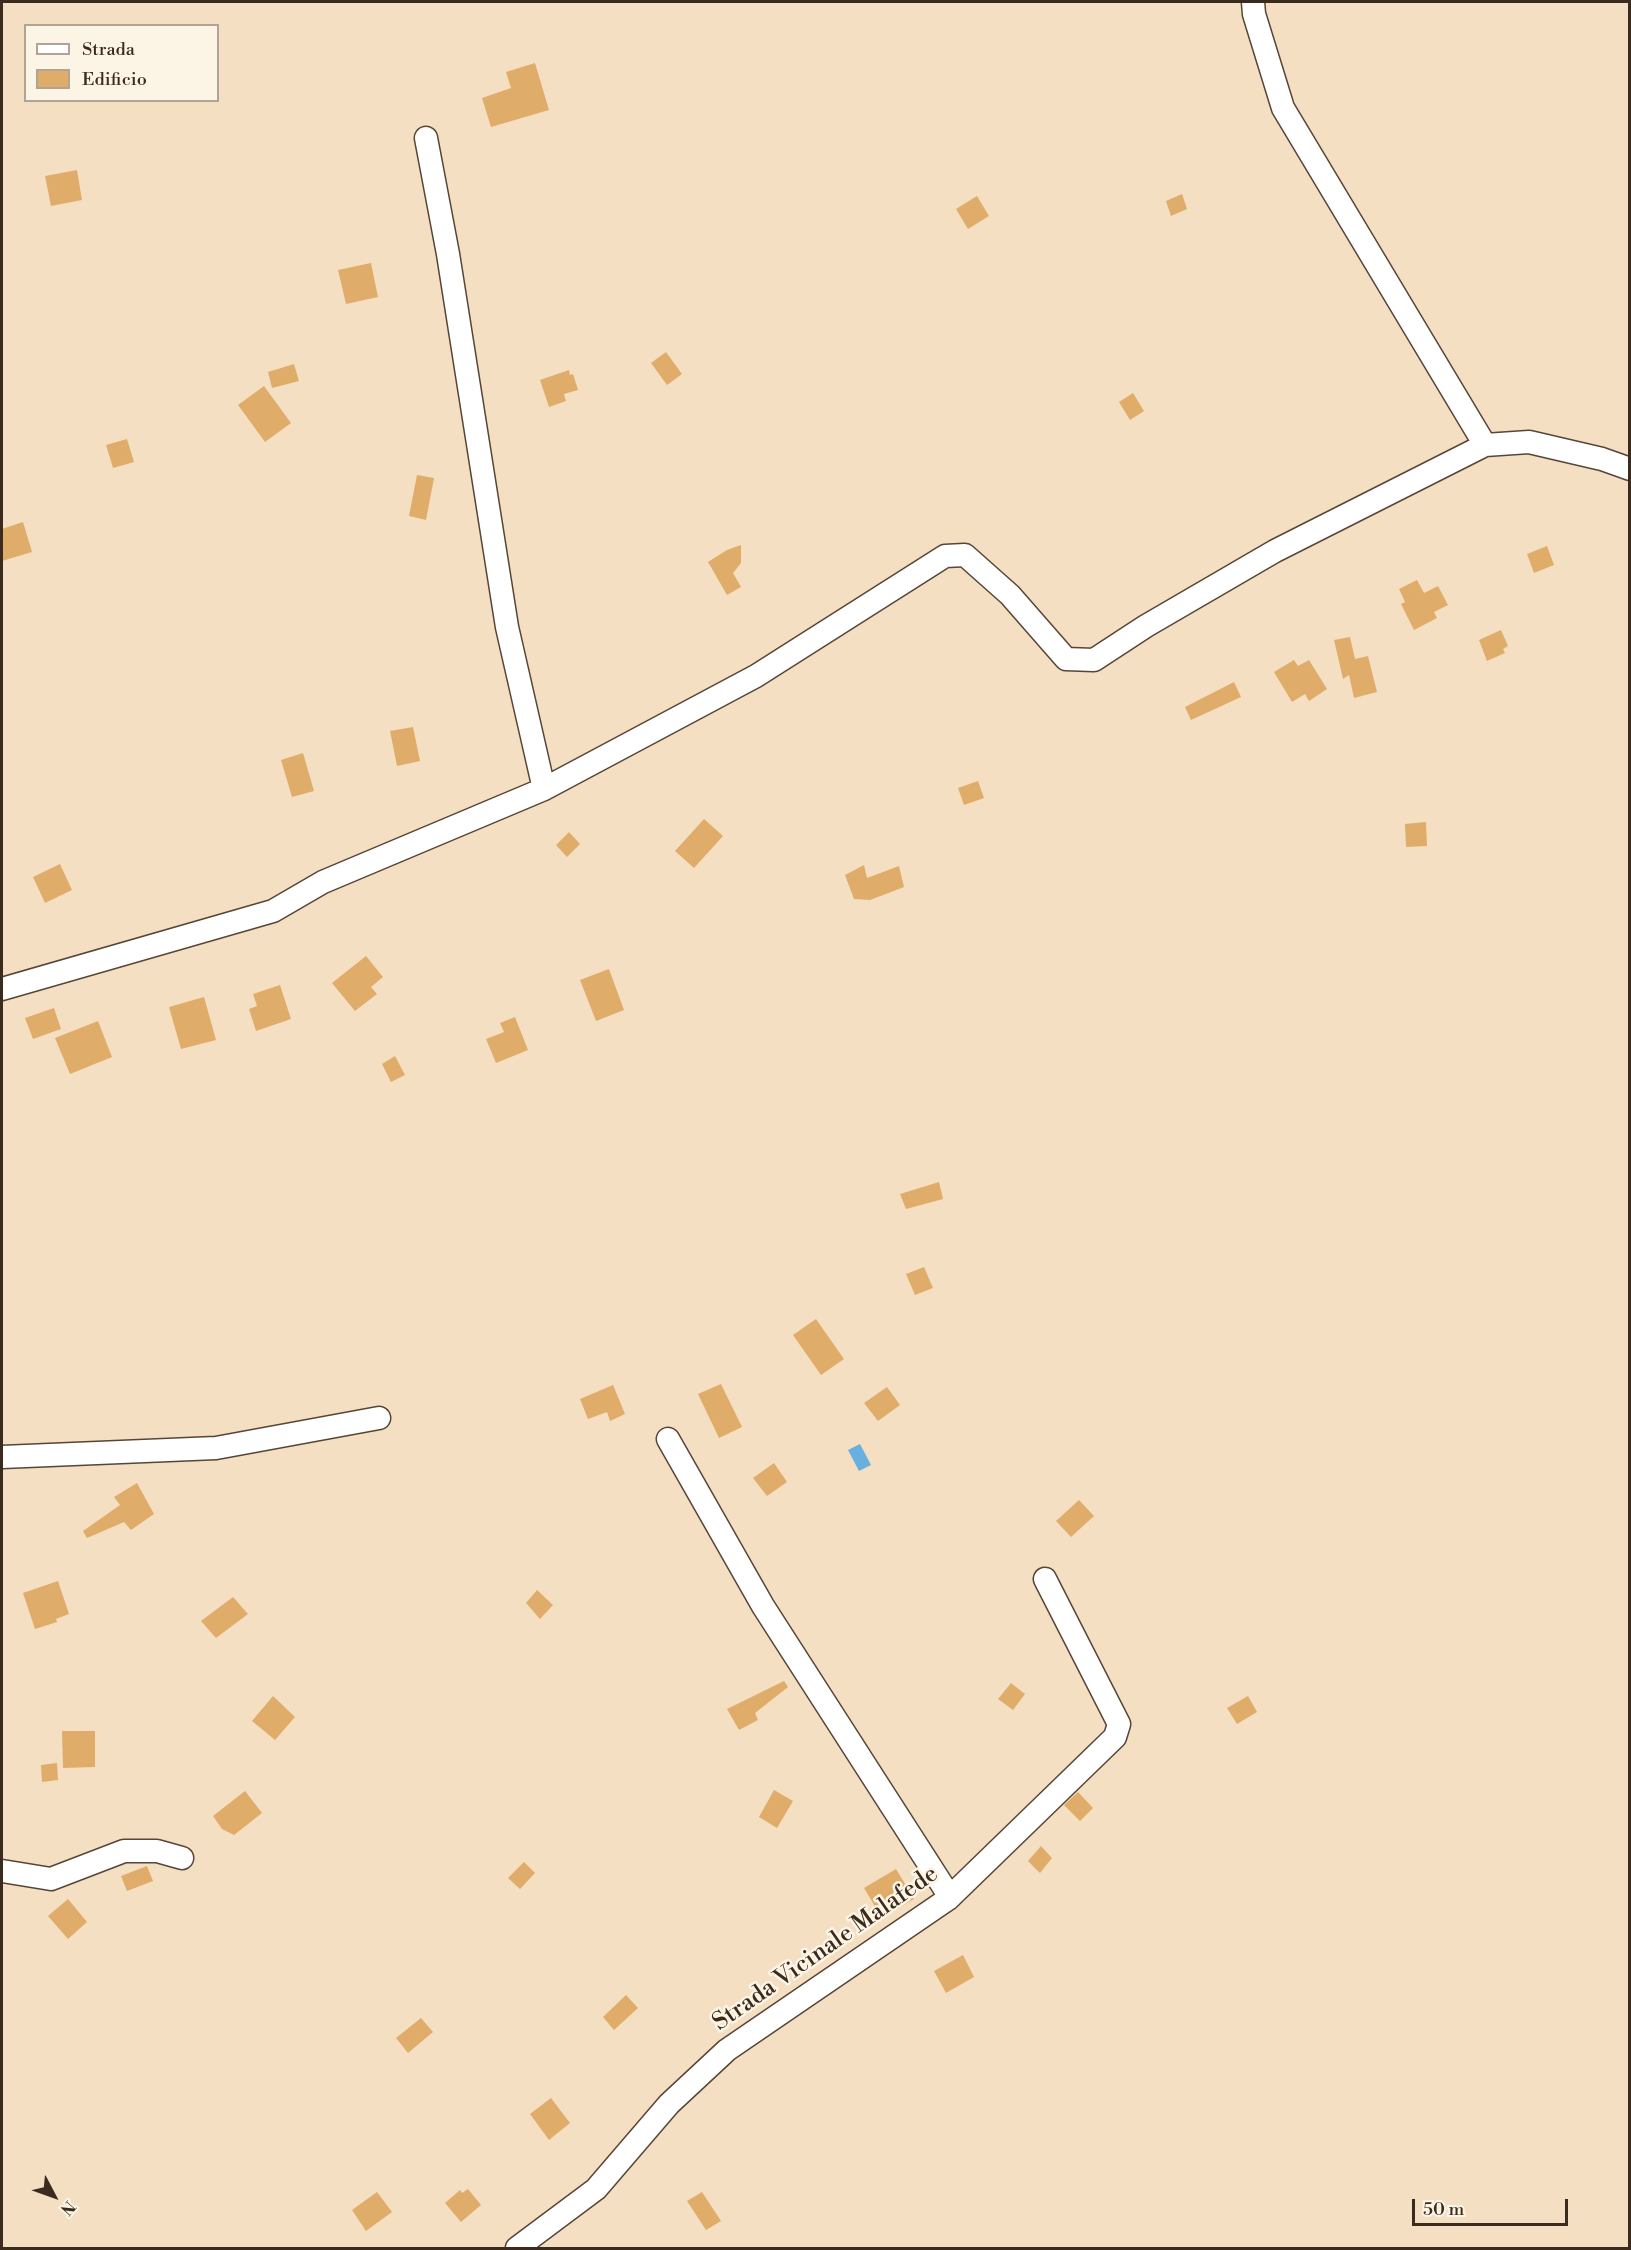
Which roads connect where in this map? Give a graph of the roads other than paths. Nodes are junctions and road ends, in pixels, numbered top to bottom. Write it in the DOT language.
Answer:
graph roads {
  1 [pos="1253,2"];
  2 [pos="426,138"];
  3 [pos="1485,445"];
  4 [pos="1629,468"];
  5 [pos="544,789"];
  6 [pos="2,989"];
  7 [pos="379,1418"];
  8 [pos="669,1439"];
  9 [pos="2,1457"];
  10 [pos="1045,1579"];
  11 [pos="182,1858"];
  12 [pos="2,1871"];
  13 [pos="950,1897"];
  14 [pos="517,2248"];
  1 -- 3 [label="street"];
  2 -- 5 [label="street"];
  3 -- 4 [label="street"];
  3 -- 5 [label="street"];
  5 -- 6 [label="street"];
  7 -- 9 [label="street"];
  8 -- 13 [label="street"];
  10 -- 13 [label="street, Strada Vicinale Malafede"];
  11 -- 12 [label="street"];
  13 -- 14 [label="street, Strada Vicinale Malafede"];
}
